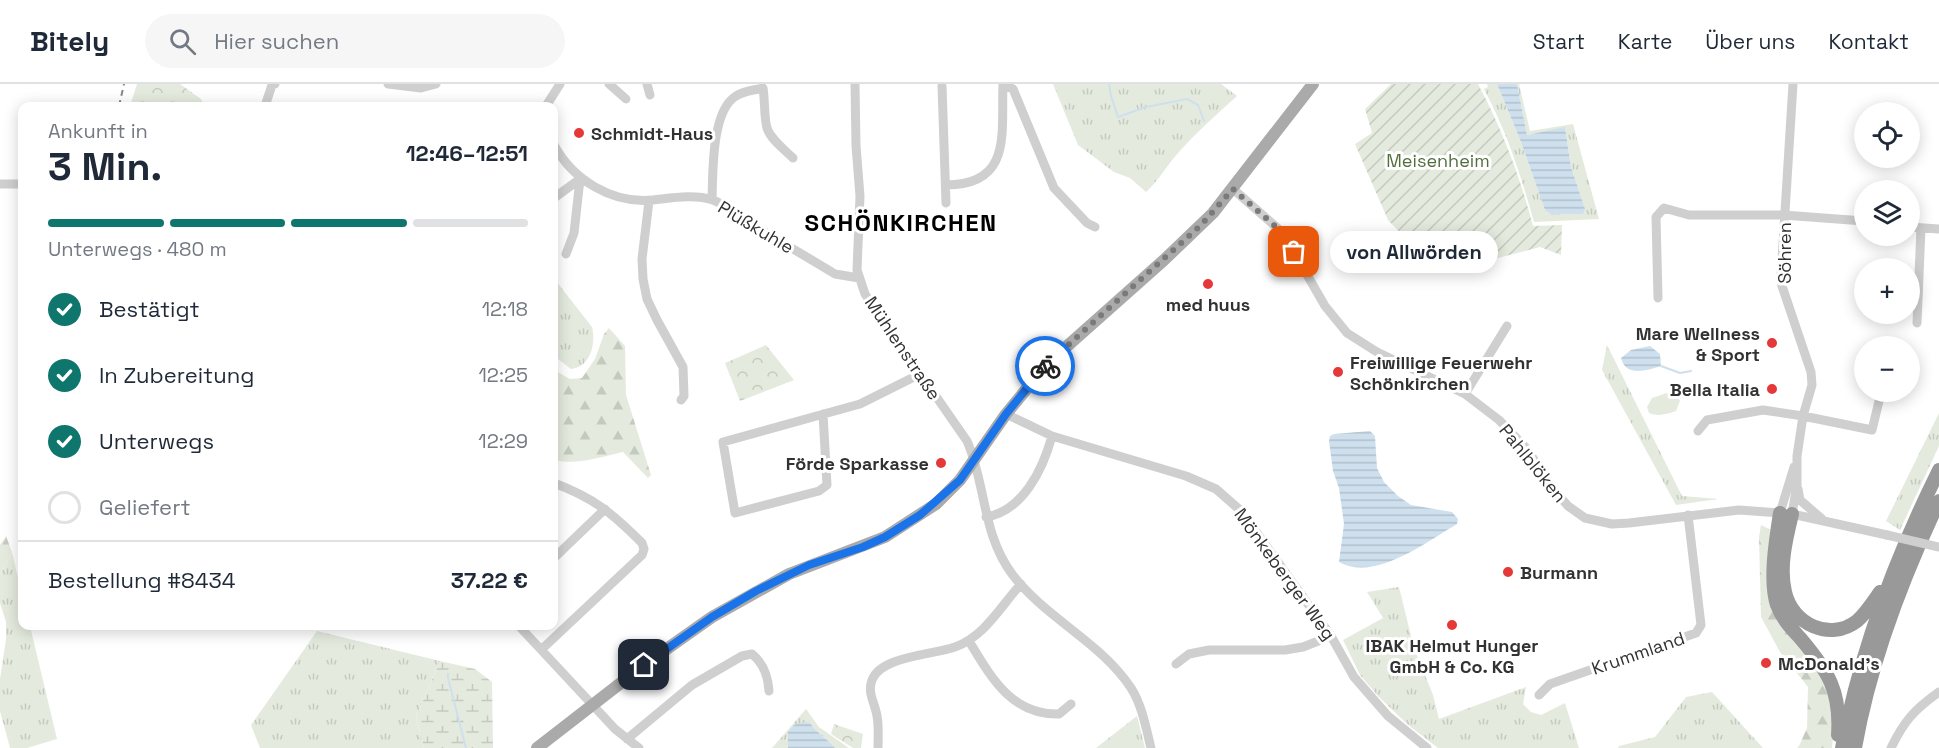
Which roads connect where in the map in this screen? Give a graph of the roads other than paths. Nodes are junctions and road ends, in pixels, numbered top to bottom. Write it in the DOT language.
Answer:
graph roads {
  1 [pos="272,84"];
  2 [pos="388,84"];
  3 [pos="436,84"];
  4 [pos="560,84"];
  5 [pos="609,84"];
  6 [pos="647,84"];
  7 [pos="855,84"];
  8 [pos="1003,84"];
  9 [pos="1313,84"];
  10 [pos="1793,84"];
  11 [pos="942,86"];
  12 [pos="650,95"];
  13 [pos="626,99"];
  14 [pos="266,102"];
  15 [pos="549,102"];
  16 [pos="558,151"];
  17 [pos="793,158"];
  18 [pos="580,179"];
  19 [pos="0,184"];
  20 [pos="18,184"];
  21 [pos="946,185"];
  22 [pos="1233,189"];
  23 [pos="558,195"];
  24 [pos="712,200"];
  25 [pos="649,201"];
  26 [pos="946,203"];
  27 [pos="1783,214"];
  28 [pos="1854,220"];
  29 [pos="1095,227"];
  30 [pos="1921,228"];
  31 [pos="1939,229"];
  32 [pos="566,254"];
  33 [pos="1920,258"];
  34 [pos="859,278"];
  35 [pos="1658,298"];
  36 [pos="1507,326"];
  37 [pos="920,374"];
  38 [pos="1465,394"];
  39 [pos="681,400"];
  40 [pos="1879,402"];
  41 [pos="823,414"];
  42 [pos="1006,414"];
  43 [pos="1803,416"];
  44 [pos="1698,431"];
  45 [pos="1052,436"];
  46 [pos="1797,456"];
  47 [pos="975,460"];
  48 [pos="1939,470"];
  49 [pos="558,484"];
  50 [pos="1797,485"];
  51 [pos="1939,501"];
  52 [pos="605,509"];
  53 [pos="1786,514"];
  54 [pos="1688,515"];
  55 [pos="986,517"];
  56 [pos="1824,520"];
  57 [pos="1939,548"];
  58 [pos="558,554"];
  59 [pos="1892,576"];
  60 [pos="1021,584"];
  61 [pos="523,630"];
  62 [pos="1331,636"];
  63 [pos="969,641"];
  64 [pos="542,649"];
  65 [pos="1176,664"];
  66 [pos="769,691"];
  67 [pos="1939,692"];
  68 [pos="1539,695"];
  69 [pos="1071,704"];
  70 [pos="594,705"];
  71 [pos="627,739"];
  72 [pos="537,748"];
  73 [pos="639,748"];
  74 [pos="878,748"];
  75 [pos="1151,748"];
  76 [pos="1427,748"];
  77 [pos="1837,748"];
  78 [pos="1842,748"];
  79 [pos="1855,748"];
  80 [pos="1891,748"];
  1 -- 14 [label="street"];
  2 -- 3 [label="street"];
  4 -- 15 [label="street"];
  5 -- 13 [label="street"];
  6 -- 12 [label="street"];
  7 -- 34 [label="street, Mühlenstraße"];
  8 -- 21 [label="street"];
  8 -- 29 [label="street"];
  9 -- 22 [label="main road"];
  10 -- 27 [label="street, Söhren"];
  11 -- 21 [label="street"];
  16 -- 18 [label="street, Plüßkuhle"];
  17 -- 24 [label="street"];
  18 -- 23 [label="street"];
  18 -- 25 [label="street, Plüßkuhle"];
  18 -- 32 [label="street"];
  19 -- 20 [label="street"];
  21 -- 26 [label="street"];
  22 -- 38 [label="street, Pahlblöken"];
  22 -- 42 [label="main road"];
  24 -- 25 [label="street, Plüßkuhle"];
  24 -- 34 [label="street, Plüßkuhle"];
  25 -- 39 [label="street"];
  27 -- 28 [label="street"];
  27 -- 35 [label="street"];
  27 -- 43 [label="street, Söhren"];
  30 -- 31 [label="street"];
  30 -- 33 [label="street"];
  34 -- 37 [label="street, Mühlenstraße"];
  36 -- 38 [label="street"];
  37 -- 41 [label="street"];
  37 -- 47 [label="street, Mühlenstraße"];
  38 -- 54 [label="street, Pahlblöken"];
  40 -- 43 [label="street"];
  41 -- 41 [label="street"];
  42 -- 45 [label="street, Mönkeberger Weg"];
  42 -- 47 [label="main road"];
  43 -- 44 [label="street"];
  43 -- 46 [label="street, Söhren"];
  45 -- 55 [label="street"];
  45 -- 62 [label="street, Mönkeberger Weg"];
  46 -- 50 [label="street, Söhren"];
  46 -- 53 [label="street"];
  47 -- 55 [label="street, Mühlenstraße"];
  47 -- 70 [label="main road"];
  48 -- 59 [label="highway"];
  49 -- 52 [label="street"];
  50 -- 53 [label="street, Söhren"];
  50 -- 56 [label="street"];
  51 -- 79 [label="highway"];
  52 -- 58 [label="street"];
  52 -- 64 [label="street"];
  53 -- 54 [label="street, Pahlblöken"];
  53 -- 56 [label="street, Pahlblöken"];
  53 -- 59 [label="highway"];
  53 -- 77 [label="highway"];
  54 -- 68 [label="street, Krummland"];
  55 -- 60 [label="street, Mühlenstraße"];
  56 -- 57 [label="street, Pahlblöken, bridge"];
  59 -- 78 [label="highway"];
  60 -- 63 [label="street"];
  60 -- 75 [label="street, Mühlenstraße"];
  61 -- 64 [label="street"];
  62 -- 65 [label="street"];
  62 -- 76 [label="street, Mönkeberger Weg"];
  63 -- 69 [label="street"];
  63 -- 74 [label="street"];
  64 -- 70 [label="street"];
  66 -- 71 [label="street"];
  67 -- 80 [label="street"];
  70 -- 71 [label="street"];
  70 -- 72 [label="main road"];
  71 -- 73 [label="street"];
}
